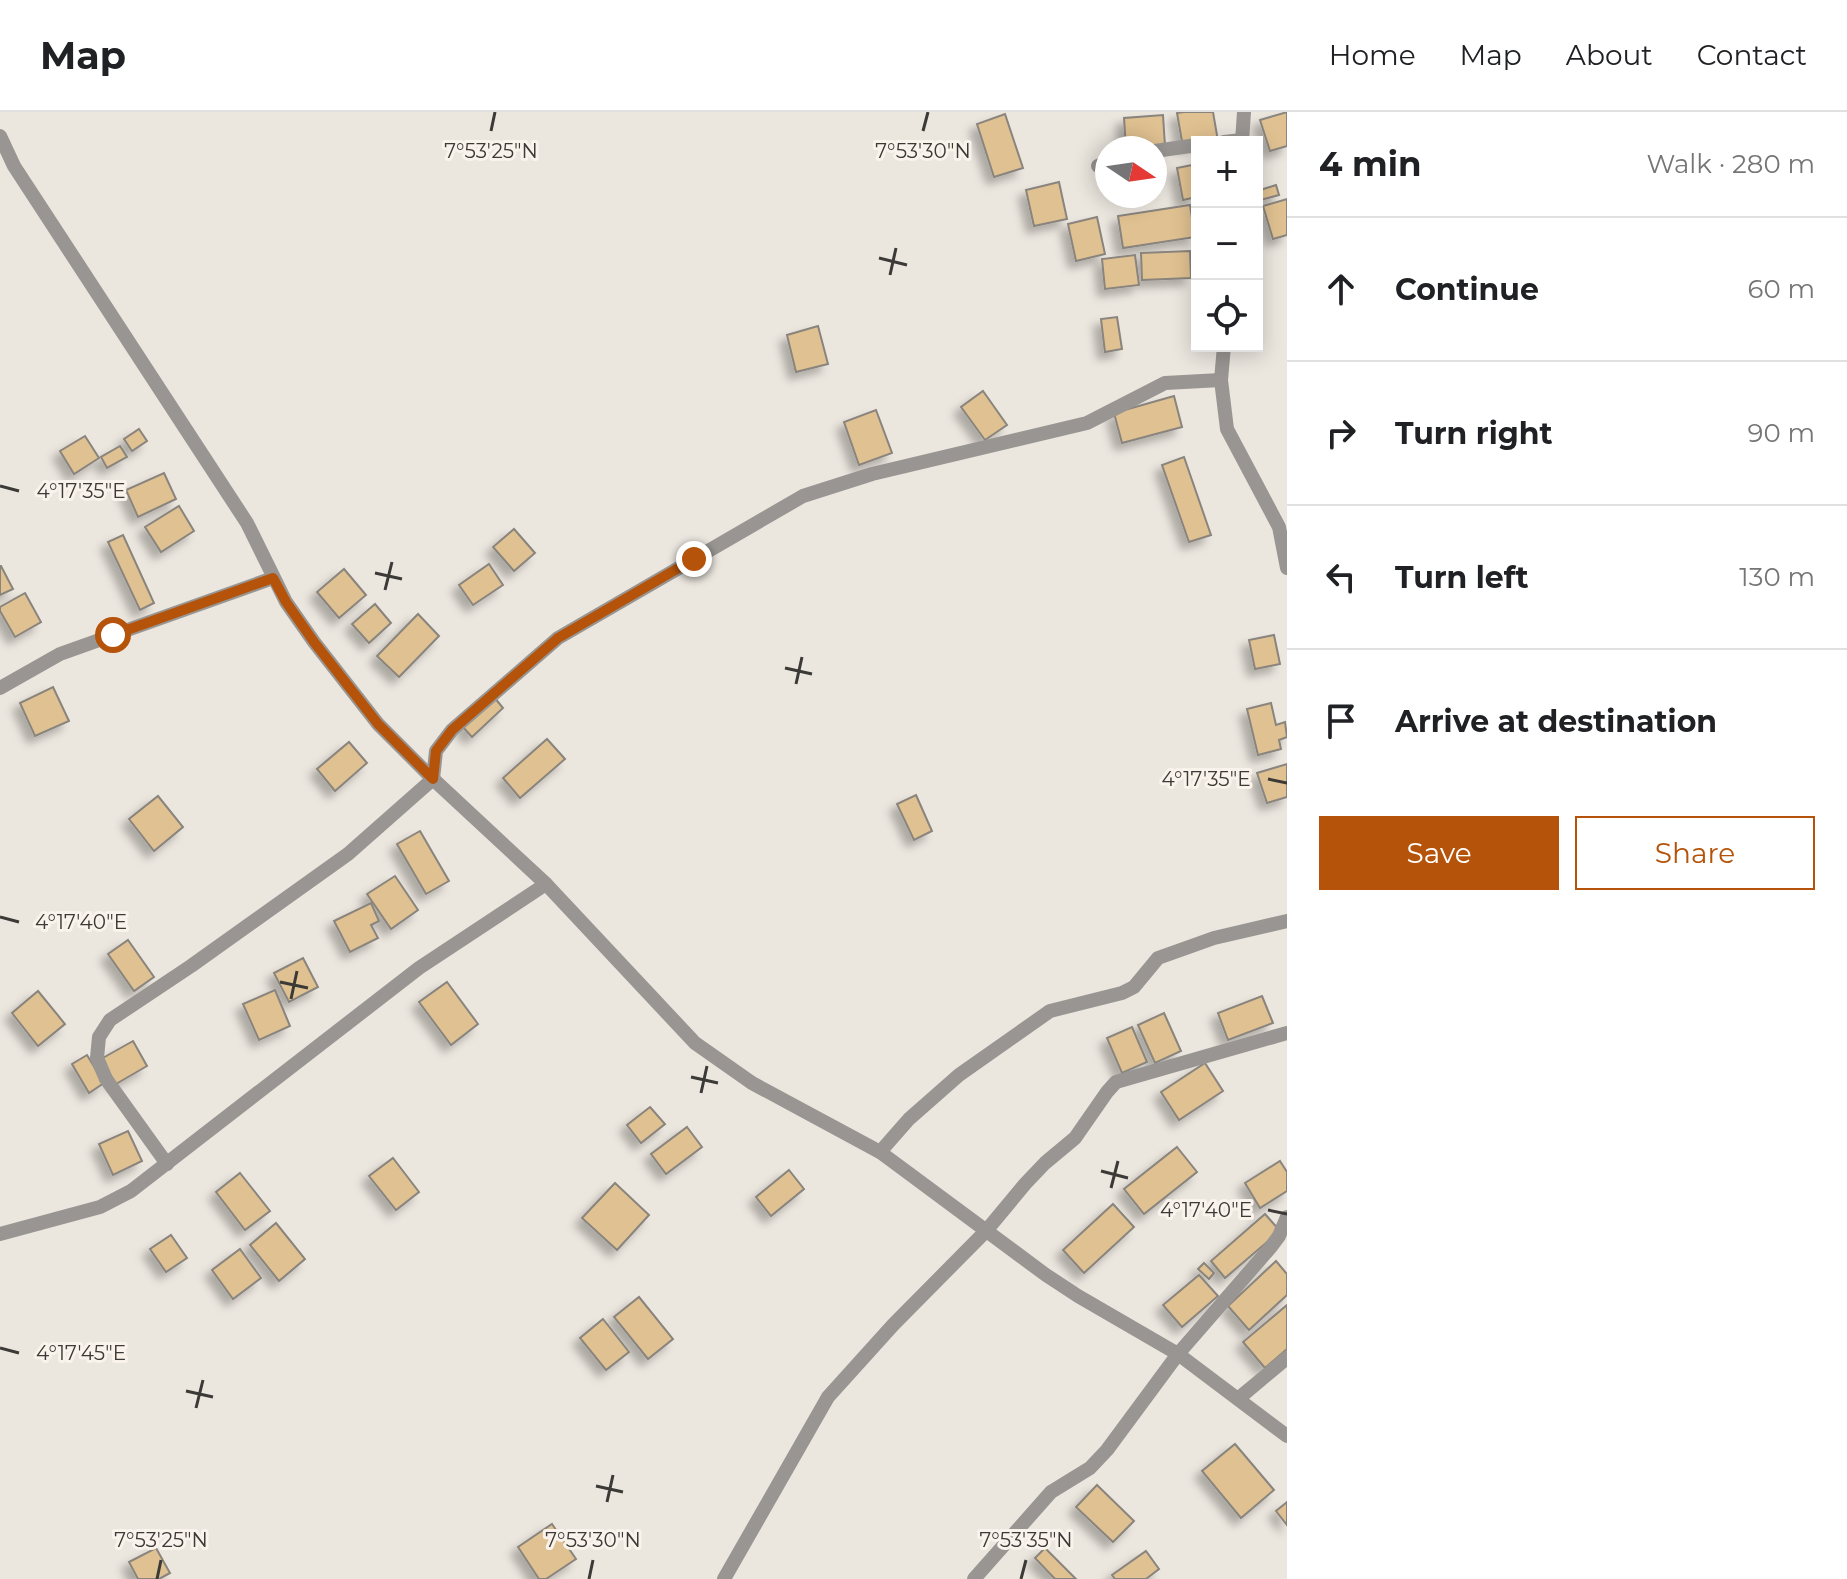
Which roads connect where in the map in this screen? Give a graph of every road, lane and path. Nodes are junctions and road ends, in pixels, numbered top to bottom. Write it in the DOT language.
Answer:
graph roads {
  1 [pos="1244,112"];
  2 [pos="0,136"];
  3 [pos="1242,136"];
  4 [pos="1191,146"];
  5 [pos="1167,149"];
  6 [pos="1223,352"];
  7 [pos="1221,380"];
  8 [pos="1287,568"];
  9 [pos="273,578"];
  10 [pos="0,688"];
  11 [pos="433,779"];
  12 [pos="546,884"];
  13 [pos="1287,921"];
  14 [pos="1287,1033"];
  15 [pos="880,1152"];
  16 [pos="167,1164"];
  17 [pos="1287,1217"];
  18 [pos="986,1231"];
  19 [pos="0,1234"];
  20 [pos="1178,1354"];
  21 [pos="1287,1358"];
  22 [pos="1239,1398"];
  23 [pos="1287,1436"];
  24 [pos="724,1579"];
  25 [pos="974,1579"];
  1 -- 3 [label="street"];
  2 -- 9 [label="street"];
  4 -- 5 [label="street"];
  6 -- 7 [label="street"];
  7 -- 8 [label="street"];
  7 -- 11 [label="street"];
  9 -- 10 [label="street"];
  9 -- 11 [label="street"];
  11 -- 12 [label="street"];
  11 -- 16 [label="street"];
  12 -- 15 [label="street"];
  12 -- 16 [label="street"];
  13 -- 15 [label="street"];
  14 -- 18 [label="street"];
  15 -- 18 [label="street"];
  16 -- 19 [label="street"];
  17 -- 20 [label="street"];
  18 -- 20 [label="street"];
  18 -- 24 [label="street"];
  20 -- 22 [label="street"];
  20 -- 25 [label="street"];
  21 -- 22 [label="street"];
  22 -- 23 [label="street"];
}
